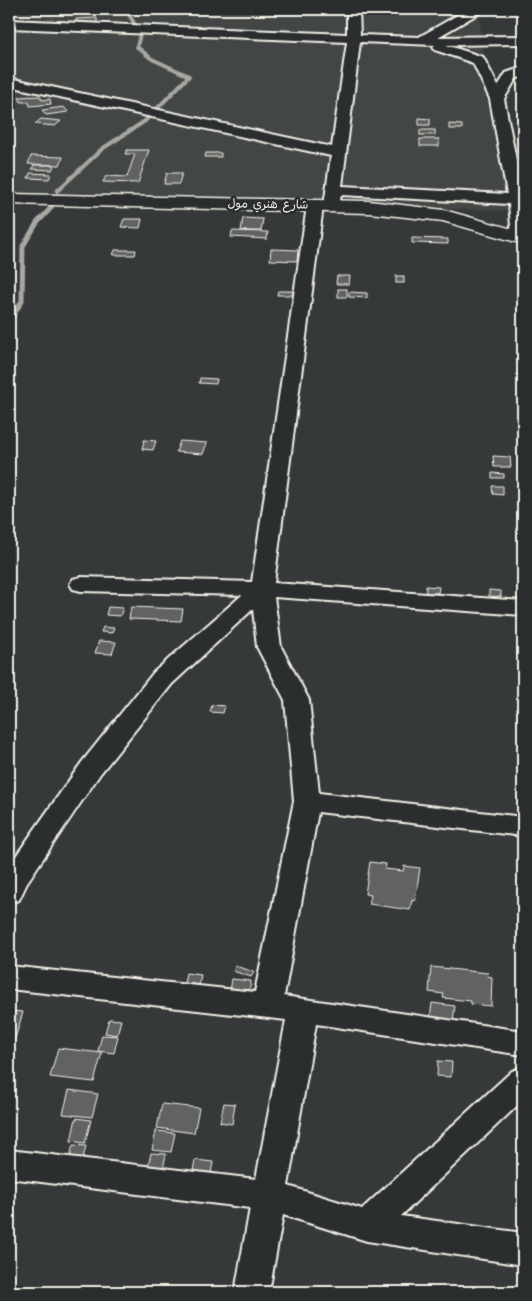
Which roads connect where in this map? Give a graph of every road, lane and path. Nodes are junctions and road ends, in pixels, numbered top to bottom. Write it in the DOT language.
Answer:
graph roads {
  1 [pos="353,9"];
  2 [pos="477,9"];
  3 [pos="9,24"];
  4 [pos="354,37"];
  5 [pos="523,40"];
  6 [pos="421,41"];
  7 [pos="523,71"];
  8 [pos="9,82"];
  9 [pos="497,99"];
  10 [pos="339,153"];
  11 [pos="9,199"];
  12 [pos="327,200"];
  13 [pos="520,200"];
  14 [pos="522,237"];
  15 [pos="81,584"];
  16 [pos="262,589"];
  17 [pos="523,608"];
  18 [pos="307,801"];
  19 [pos="523,827"];
  20 [pos="9,893"];
  21 [pos="9,977"];
  22 [pos="267,1005"];
  23 [pos="303,1010"];
  24 [pos="523,1043"];
  25 [pos="523,1080"];
  26 [pos="9,1164"];
  27 [pos="268,1195"];
  28 [pos="367,1226"];
  29 [pos="523,1249"];
  30 [pos="252,1292"];
  1 -- 4 [label="street"];
  2 -- 6 [label="street"];
  3 -- 4 [label="street"];
  4 -- 6 [label="street"];
  4 -- 10 [label="street"];
  5 -- 6 [label="street"];
  6 -- 9 [label="street"];
  7 -- 9 [label="street"];
  8 -- 10 [label="street"];
  9 -- 13 [label="street"];
  10 -- 12 [label="street"];
  11 -- 12 [label="highway, شارع هنري مول"];
  12 -- 13 [label="street"];
  12 -- 14 [label="highway, شارع هنري مول"];
  12 -- 16 [label="street"];
  13 -- 14 [label="street"];
  15 -- 16 [label="street"];
  16 -- 17 [label="street"];
  16 -- 18 [label="street"];
  16 -- 20 [label="street"];
  18 -- 19 [label="street"];
  18 -- 22 [label="street"];
  21 -- 22 [label="street"];
  22 -- 23 [label="street"];
  23 -- 24 [label="street"];
  23 -- 27 [label="street"];
  25 -- 28 [label="street"];
  26 -- 27 [label="street"];
  27 -- 28 [label="street"];
  27 -- 30 [label="street"];
  28 -- 29 [label="street"];
}
